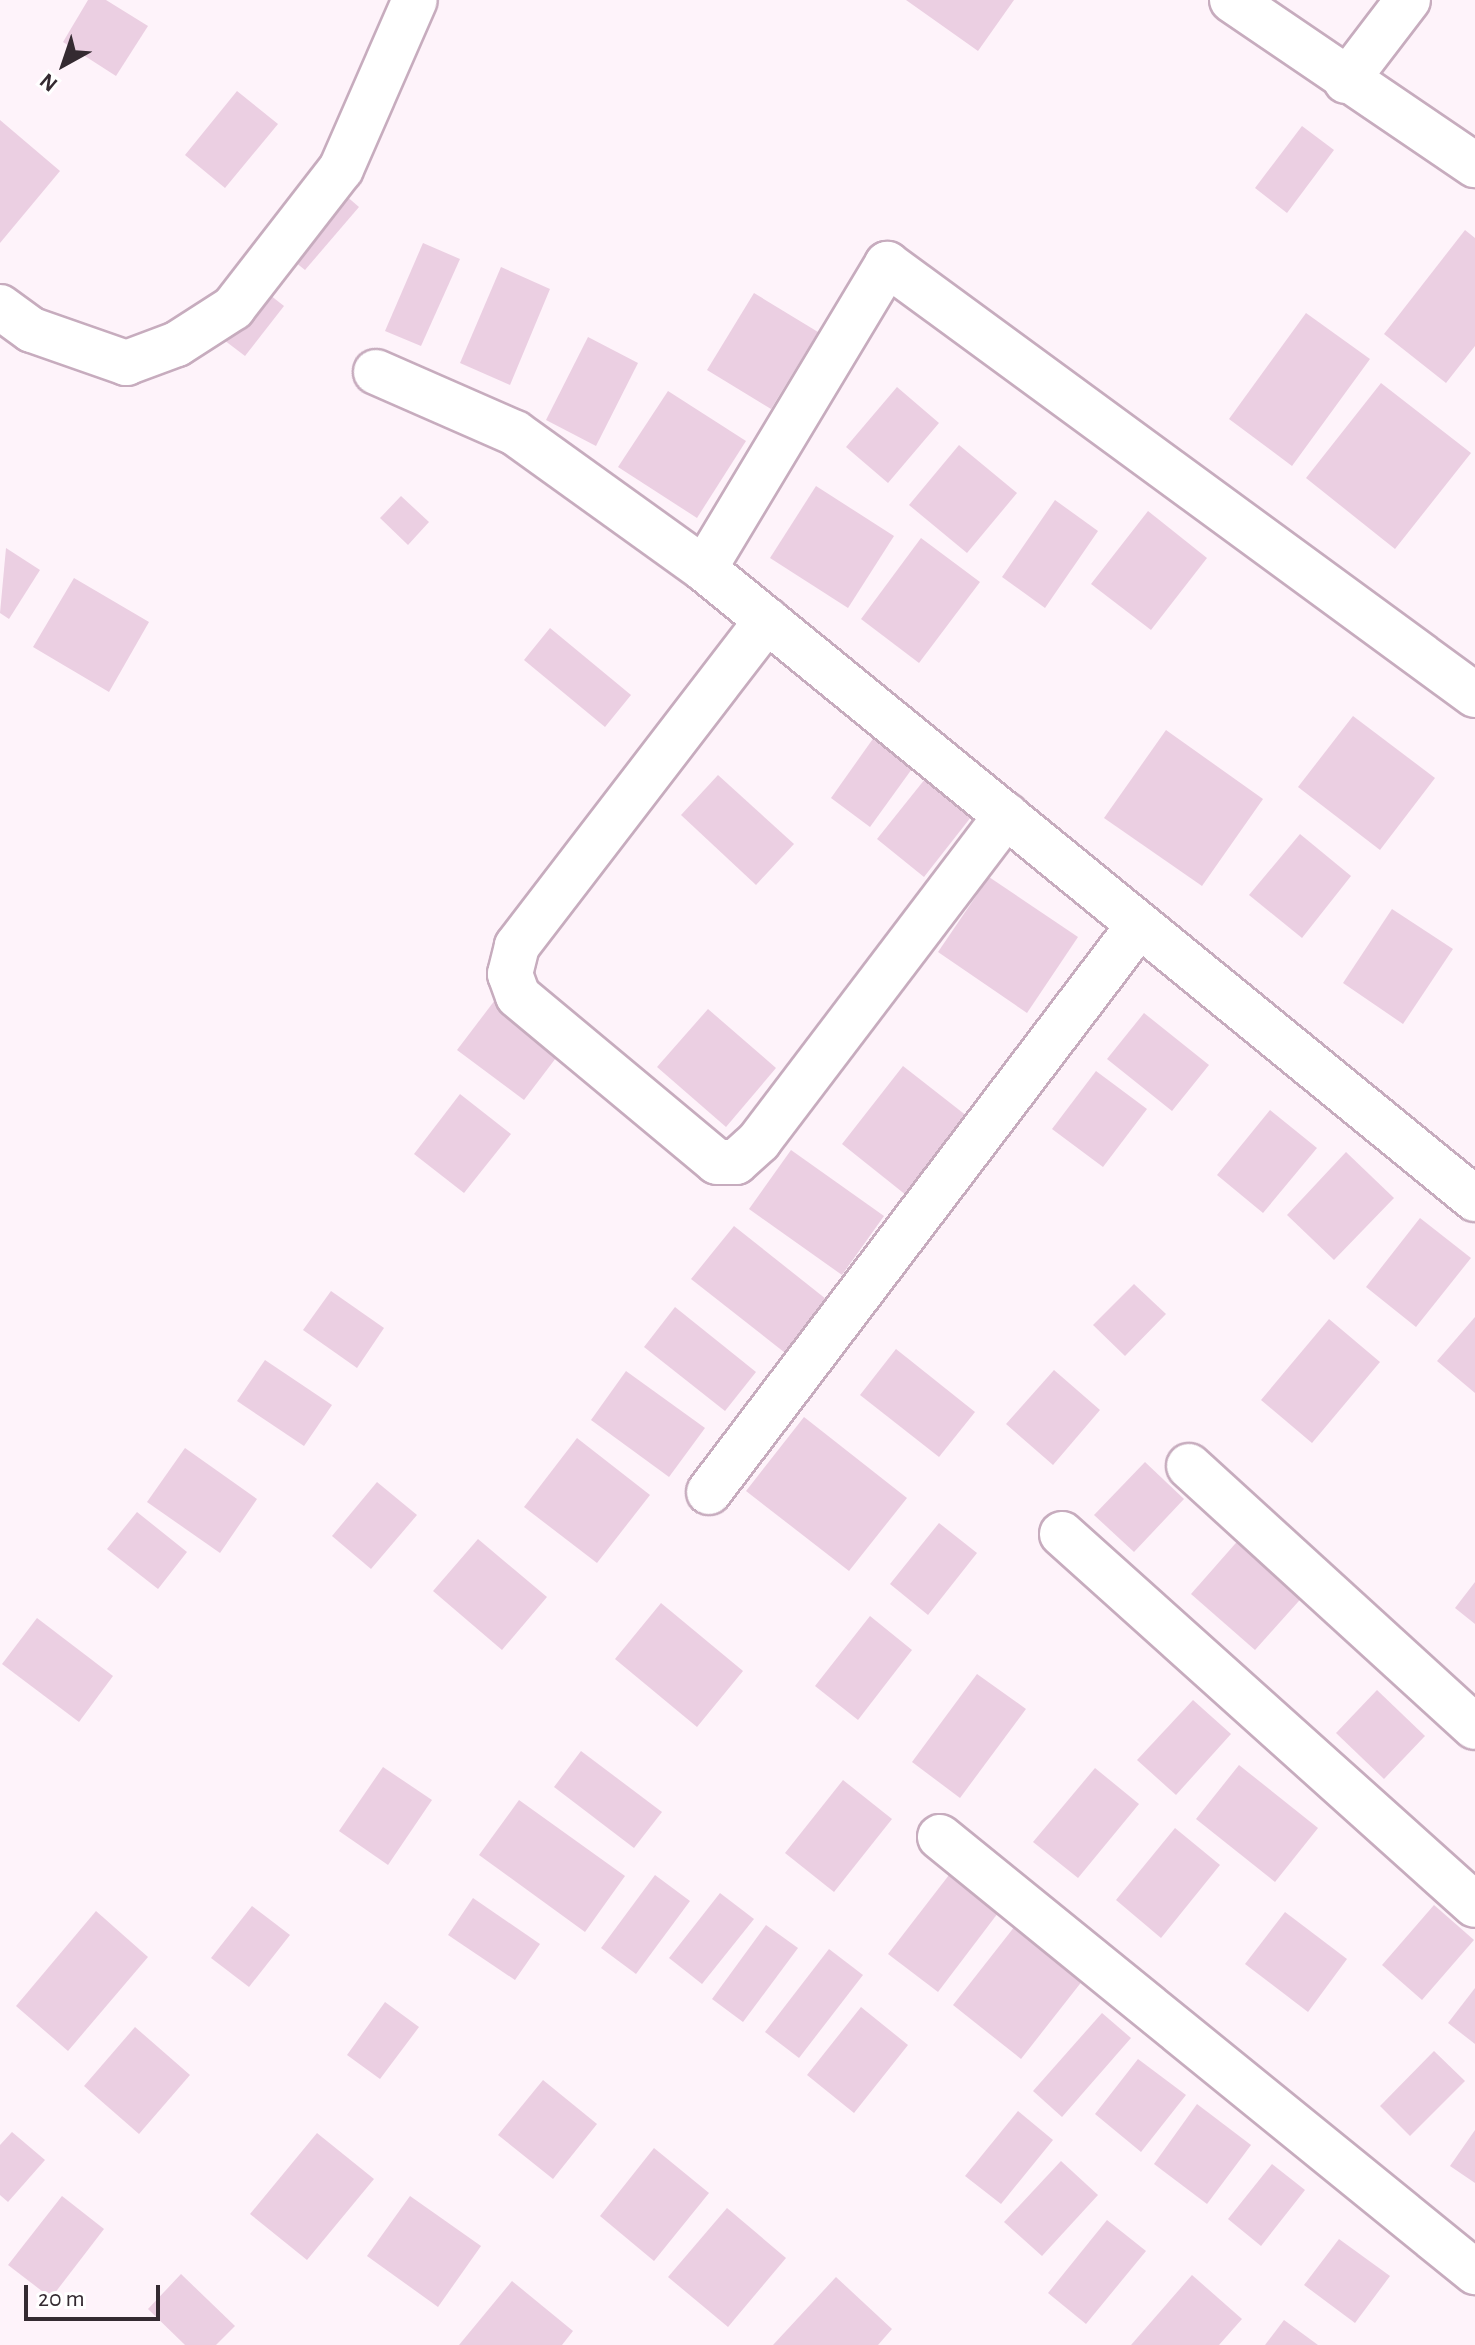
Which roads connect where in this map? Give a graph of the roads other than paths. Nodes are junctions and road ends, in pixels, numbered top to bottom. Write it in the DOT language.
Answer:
graph roads {
  1 [pos="415,0"];
  2 [pos="1232,0"];
  3 [pos="1408,0"];
  4 [pos="1346,81"];
  5 [pos="1475,165"];
  6 [pos="0,307"];
  7 [pos="376,372"];
  8 [pos="704,569"];
  9 [pos="767,620"];
  10 [pos="1475,695"];
  11 [pos="1006,815"];
  12 [pos="1139,925"];
  13 [pos="1475,1199"];
  14 [pos="1189,1466"];
  15 [pos="709,1492"];
  16 [pos="1062,1534"];
  17 [pos="1475,1727"];
  18 [pos="940,1837"];
  19 [pos="1475,1905"];
  20 [pos="1475,2272"];
  1 -- 6 [label="street"];
  2 -- 4 [label="street"];
  3 -- 4 [label="street"];
  4 -- 5 [label="street"];
  7 -- 8 [label="street"];
  8 -- 9 [label="street"];
  8 -- 10 [label="street"];
  9 -- 11 [label="street"];
  9 -- 11 [label="street"];
  11 -- 12 [label="street"];
  12 -- 13 [label="street"];
  12 -- 15 [label="street"];
  14 -- 17 [label="street"];
  16 -- 19 [label="street"];
  18 -- 20 [label="street"];
}
